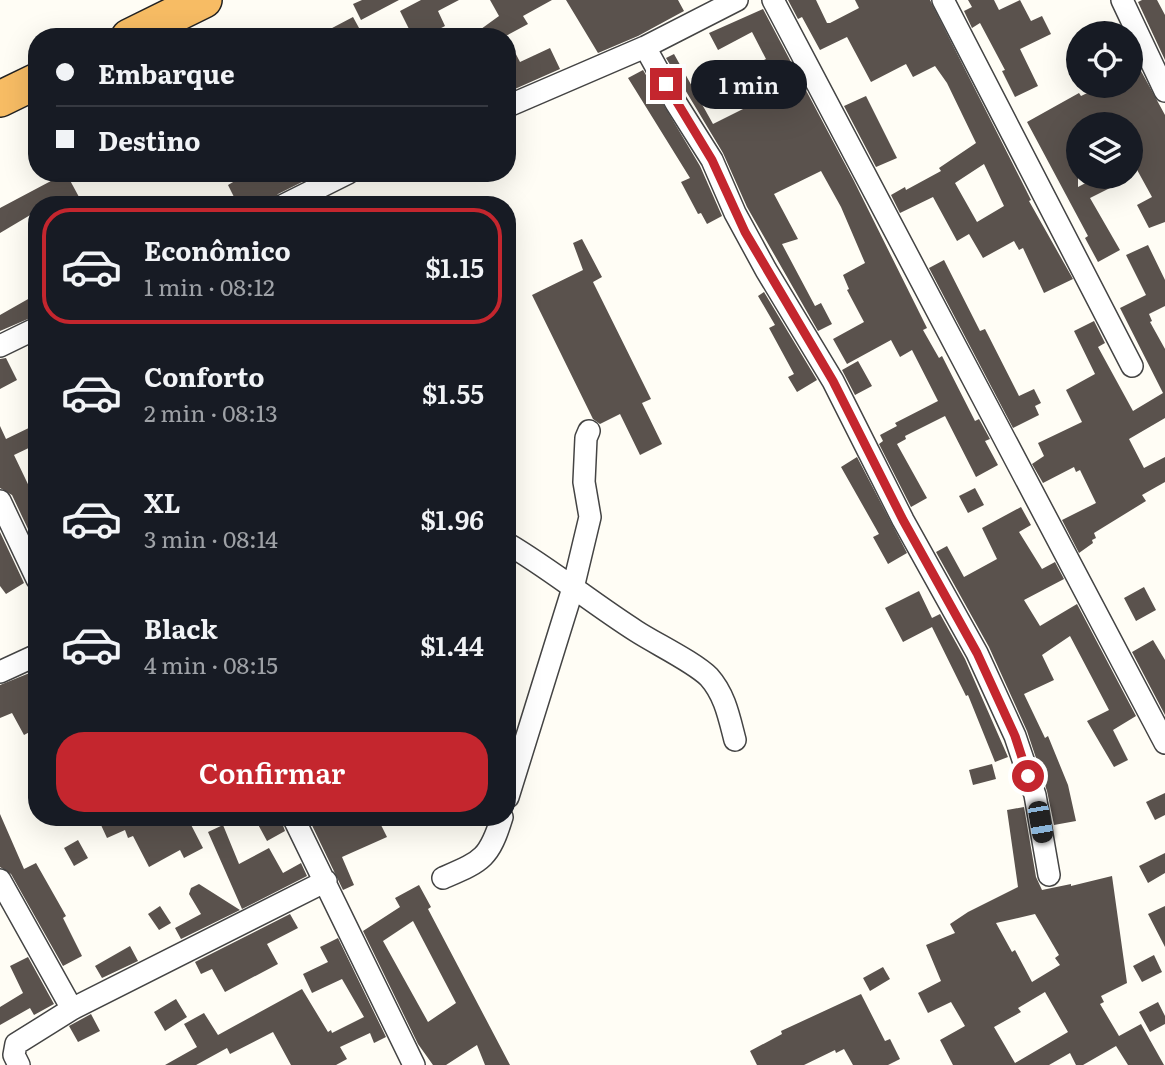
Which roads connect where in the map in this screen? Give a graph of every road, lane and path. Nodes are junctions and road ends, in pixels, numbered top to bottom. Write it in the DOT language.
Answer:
graph roads {
  1 [pos="204,0"];
  2 [pos="737,0"];
  3 [pos="773,0"];
  4 [pos="943,0"];
  5 [pos="1122,0"];
  6 [pos="147,28"];
  7 [pos="645,47"];
  8 [pos="28,85"];
  9 [pos="1165,91"];
  10 [pos="0,99"];
  11 [pos="516,103"];
  12 [pos="330,182"];
  13 [pos="302,196"];
  14 [pos="28,332"];
  15 [pos="0,346"];
  16 [pos="1132,366"];
  17 [pos="589,431"];
  18 [pos="0,501"];
  19 [pos="516,549"];
  20 [pos="28,560"];
  21 [pos="573,588"];
  22 [pos="28,659"];
  23 [pos="0,671"];
  24 [pos="735,740"];
  25 [pos="1165,743"];
  26 [pos="516,771"];
  27 [pos="298,826"];
  28 [pos="499,826"];
  29 [pos="1049,875"];
  30 [pos="443,878"];
  31 [pos="0,880"];
  32 [pos="327,881"];
  33 [pos="72,1009"];
  34 [pos="19,1065"];
  35 [pos="414,1065"];
  1 -- 6 [label="highway"];
  2 -- 7 [label="street"];
  3 -- 25 [label="street"];
  4 -- 16 [label="street"];
  5 -- 9 [label="street"];
  7 -- 11 [label="street"];
  7 -- 29 [label="street"];
  8 -- 10 [label="highway"];
  12 -- 13 [label="street"];
  14 -- 15 [label="street"];
  17 -- 21 [label="street"];
  18 -- 20 [label="street"];
  19 -- 21 [label="street"];
  21 -- 24 [label="street"];
  21 -- 26 [label="street"];
  22 -- 23 [label="street"];
  27 -- 32 [label="street"];
  28 -- 30 [label="street"];
  31 -- 33 [label="street"];
  32 -- 33 [label="street"];
  32 -- 35 [label="street"];
  33 -- 34 [label="street"];
}
